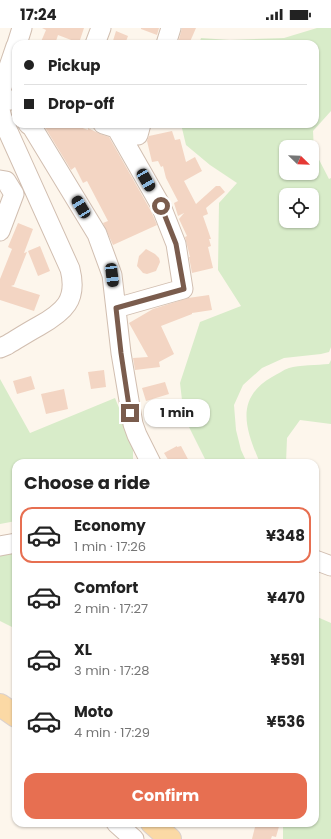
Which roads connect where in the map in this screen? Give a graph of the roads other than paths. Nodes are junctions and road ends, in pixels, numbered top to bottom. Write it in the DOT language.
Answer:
graph roads {
  1 [pos="22,28"];
  2 [pos="100,28"];
  3 [pos="171,28"];
  4 [pos="18,40"];
  5 [pos="96,40"];
  6 [pos="167,40"];
  7 [pos="12,57"];
  8 [pos="0,93"];
  9 [pos="12,100"];
  10 [pos="0,102"];
  11 [pos="0,110"];
  12 [pos="12,112"];
  13 [pos="33,128"];
  14 [pos="111,128"];
  15 [pos="116,128"];
  16 [pos="140,128"];
  17 [pos="0,150"];
  18 [pos="20,157"];
  19 [pos="0,180"];
  20 [pos="0,231"];
  21 [pos="116,308"];
  22 [pos="0,348"];
  23 [pos="149,459"];
  24 [pos="12,544"];
  25 [pos="0,546"];
  26 [pos="319,562"];
  27 [pos="331,566"];
  28 [pos="0,705"];
  29 [pos="12,713"];
  30 [pos="120,827"];
  31 [pos="156,827"];
  32 [pos="134,839"];
  33 [pos="170,839"];
  1 -- 4 [label="street"];
  2 -- 5 [label="street"];
  3 -- 6 [label="street"];
  7 -- 8 [label="street"];
  9 -- 10 [label="street"];
  10 -- 12 [label="street"];
  11 -- 18 [label="street"];
  13 -- 21 [label="street"];
  14 -- 21 [label="street"];
  15 -- 16 [label="street"];
  17 -- 18 [label="street"];
  18 -- 22 [label="street"];
  19 -- 20 [label="street"];
  21 -- 23 [label="street"];
  24 -- 25 [label="street"];
  26 -- 27 [label="street"];
  28 -- 29 [label="main road"];
  30 -- 32 [label="street"];
  31 -- 33 [label="main road"];
}
